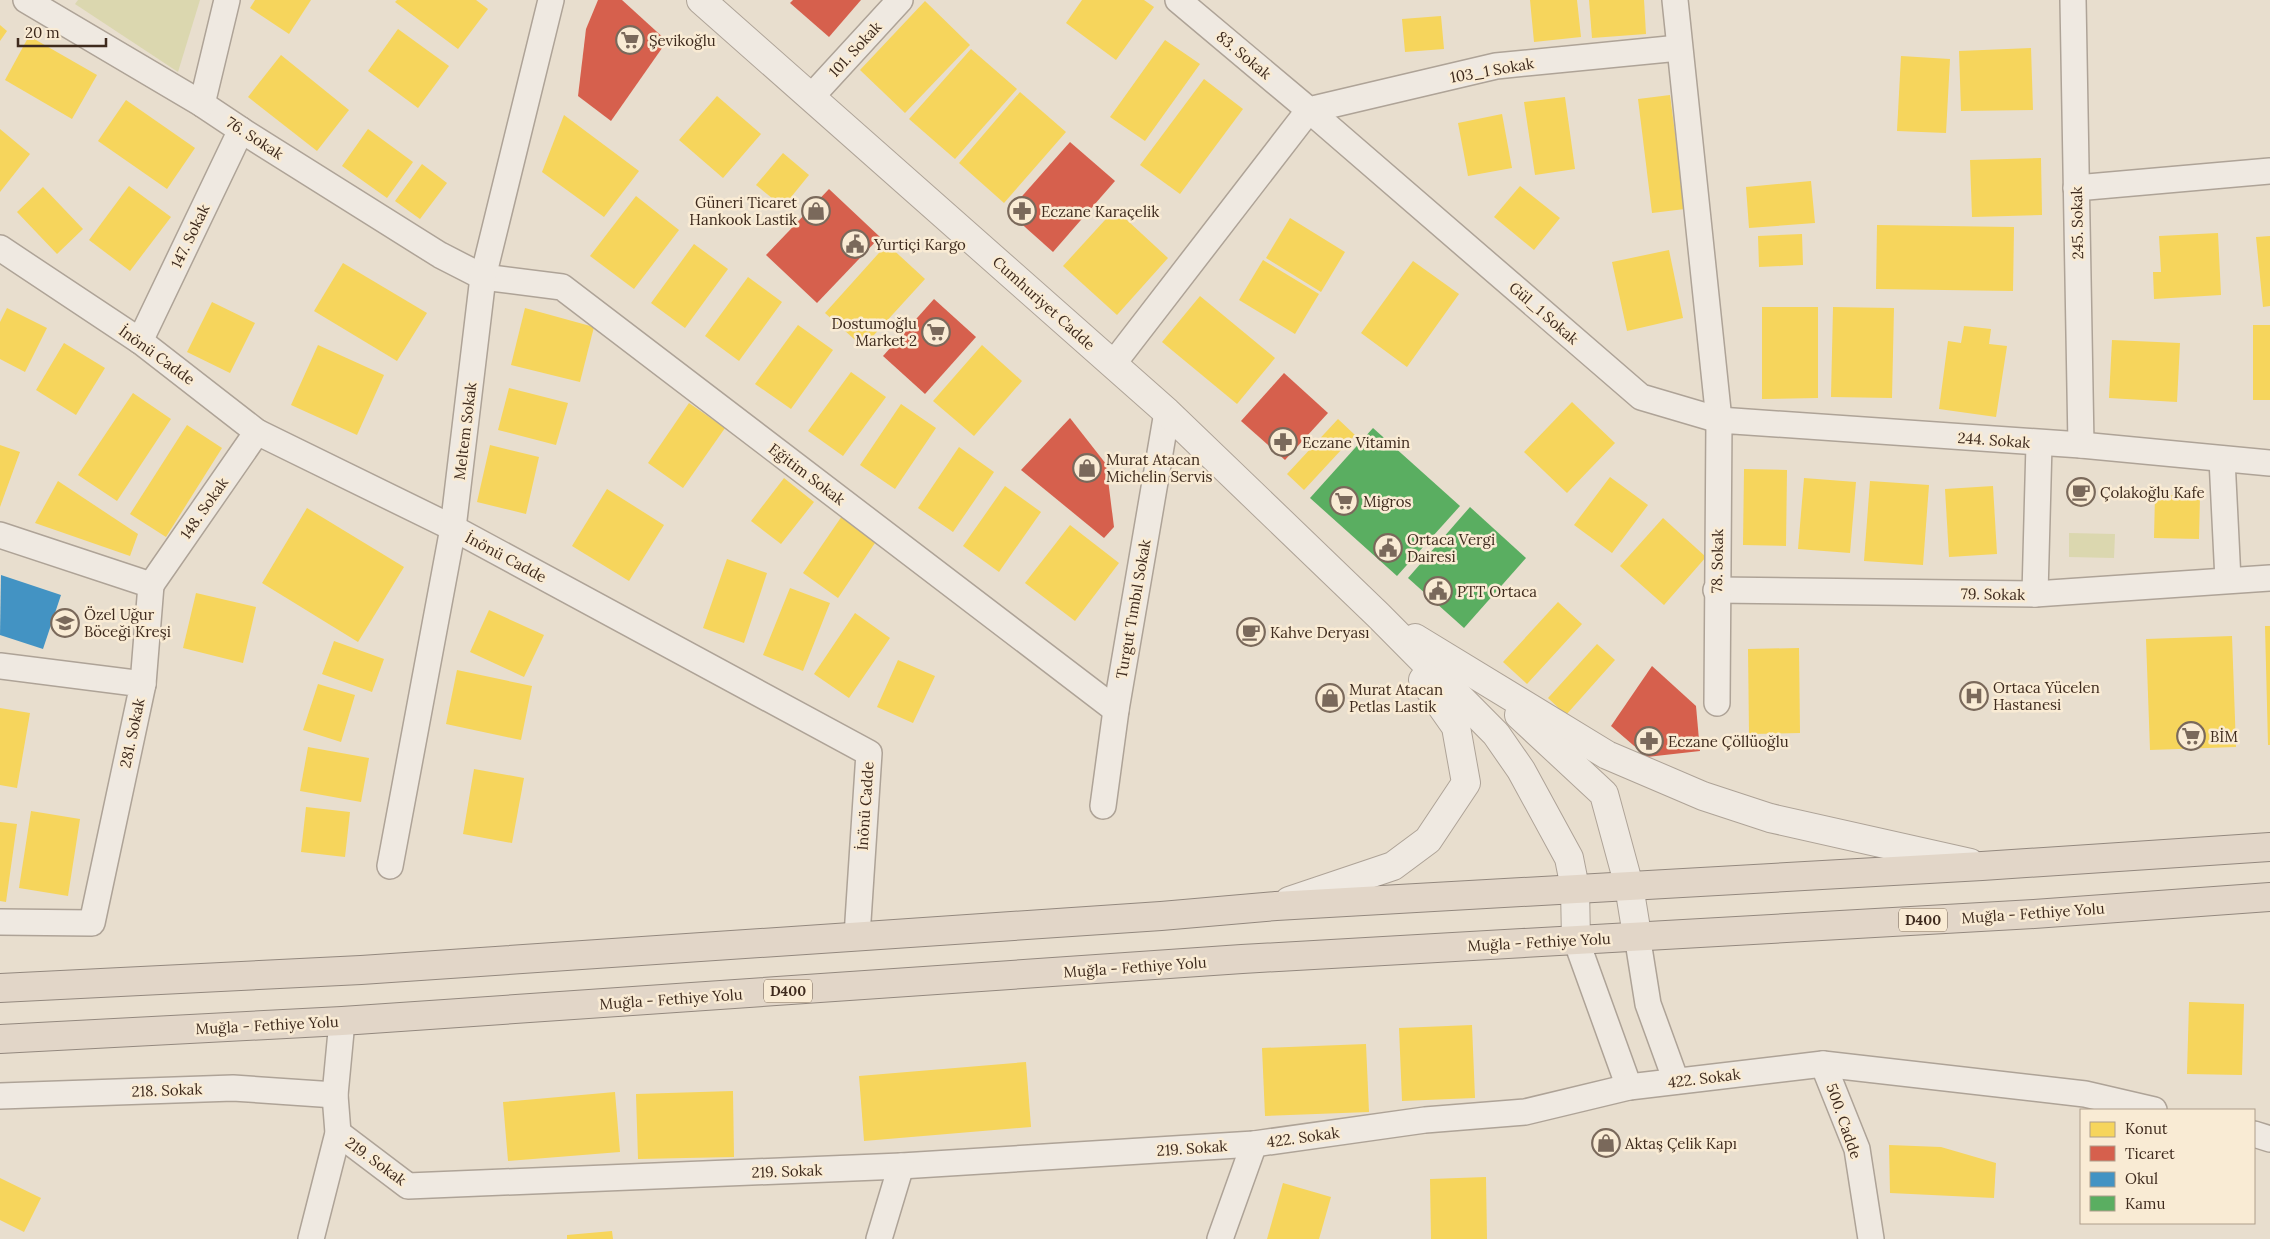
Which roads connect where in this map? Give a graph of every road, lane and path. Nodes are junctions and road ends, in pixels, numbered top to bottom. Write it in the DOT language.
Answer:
graph roads {
  1 [pos="26,0"];
  2 [pos="227,0"];
  3 [pos="551,0"];
  4 [pos="701,0"];
  5 [pos="900,0"];
  6 [pos="1178,0"];
  7 [pos="1675,0"];
  8 [pos="2072,0"];
  9 [pos="1679,48"];
  10 [pos="811,97"];
  11 [pos="202,104"];
  12 [pos="1309,110"];
  13 [pos="241,130"];
  14 [pos="2270,172"];
  15 [pos="2076,188"];
  16 [pos="0,248"];
  17 [pos="483,277"];
  18 [pos="140,341"];
  19 [pos="1113,364"];
  20 [pos="1167,412"];
  21 [pos="1719,420"];
  22 [pos="258,432"];
  23 [pos="2039,444"];
  24 [pos="2081,446"];
  25 [pos="2222,459"];
  26 [pos="2270,463"];
  27 [pos="453,528"];
  28 [pos="0,535"];
  29 [pos="2270,578"];
  30 [pos="2228,580"];
  31 [pos="151,585"];
  32 [pos="1716,590"];
  33 [pos="2036,594"];
  34 [pos="1378,615"];
  35 [pos="0,666"];
  36 [pos="1487,682"];
  37 [pos="142,684"];
  38 [pos="1717,703"];
  39 [pos="1116,710"];
  40 [pos="1103,806"];
  41 [pos="2270,847"];
  42 [pos="390,866"];
  43 [pos="1982,866"];
  44 [pos="1629,886"];
  45 [pos="1574,888"];
  46 [pos="2270,897"];
  47 [pos="1276,906"];
  48 [pos="0,922"];
  49 [pos="1637,935"];
  50 [pos="857,936"];
  51 [pos="1576,940"];
  52 [pos="0,988"];
  53 [pos="342,1020"];
  54 [pos="0,1039"];
  55 [pos="1823,1064"];
  56 [pos="1676,1081"];
  57 [pos="1630,1087"];
  58 [pos="0,1096"];
  59 [pos="335,1096"];
  60 [pos="2150,1109"];
  61 [pos="338,1133"];
  62 [pos="2255,1134"];
  63 [pos="2270,1139"];
  64 [pos="1254,1144"];
  65 [pos="901,1166"];
  66 [pos="311,1239"];
  67 [pos="879,1239"];
  68 [pos="1220,1239"];
  69 [pos="1871,1239"];
  1 -- 11 [label="street, 76. Sokak"];
  2 -- 11 [label="street"];
  3 -- 17 [label="street, Meltem Sokak"];
  4 -- 10 [label="street, Cumhuriyet Cadde"];
  5 -- 10 [label="street, 101. Sokak"];
  6 -- 12 [label="street, 83. Sokak"];
  7 -- 9 [label="street"];
  8 -- 15 [label="street, 245. Sokak"];
  9 -- 12 [label="street, 103_1 Sokak"];
  9 -- 21 [label="street"];
  10 -- 19 [label="street, Cumhuriyet Cadde"];
  11 -- 13 [label="street, 76. Sokak"];
  12 -- 19 [label="street"];
  12 -- 21 [label="street, Gül_1 Sokak"];
  13 -- 17 [label="street, 76. Sokak"];
  13 -- 18 [label="street, 147. Sokak"];
  14 -- 15 [label="street"];
  15 -- 24 [label="street, 245. Sokak"];
  16 -- 18 [label="street, İnönü Cadde"];
  17 -- 27 [label="street, Meltem Sokak"];
  17 -- 39 [label="street, Eğitim Sokak"];
  18 -- 22 [label="street, İnönü Cadde"];
  19 -- 20 [label="street, Cumhuriyet Cadde"];
  20 -- 34 [label="street, Cumhuriyet Cadde"];
  20 -- 39 [label="street, Turgut Tımbıl Sokak"];
  21 -- 23 [label="street, 244. Sokak"];
  21 -- 32 [label="street, 78. Sokak"];
  22 -- 27 [label="street, İnönü Cadde"];
  22 -- 31 [label="street, 148. Sokak"];
  23 -- 24 [label="street, 244. Sokak"];
  23 -- 33 [label="street"];
  24 -- 25 [label="street, 244. Sokak"];
  25 -- 26 [label="street, 244. Sokak"];
  25 -- 30 [label="street"];
  27 -- 42 [label="street, Meltem Sokak"];
  27 -- 50 [label="street, İnönü Cadde"];
  28 -- 31 [label="street"];
  29 -- 30 [label="street, 79. Sokak"];
  30 -- 33 [label="street, 79. Sokak"];
  31 -- 37 [label="street, 148. Sokak"];
  32 -- 33 [label="street, 79. Sokak"];
  32 -- 38 [label="street, 78. Sokak"];
  34 -- 36 [label="street"];
  34 -- 45 [label="street"];
  34 -- 47 [label="street"];
  35 -- 37 [label="street, 281. Sokak"];
  36 -- 43 [label="street"];
  36 -- 44 [label="street"];
  37 -- 48 [label="street, 281. Sokak"];
  39 -- 40 [label="street, Turgut Tımbıl Sokak"];
  41 -- 43 [label="highway"];
  43 -- 44 [label="highway"];
  44 -- 45 [label="highway"];
  44 -- 49 [label="street"];
  45 -- 47 [label="highway"];
  45 -- 51 [label="street"];
  46 -- 49 [label="highway, Muğla - Fethiye Yolu / D400"];
  47 -- 50 [label="highway"];
  49 -- 51 [label="highway, Muğla - Fethiye Yolu / D400"];
  49 -- 56 [label="street"];
  50 -- 52 [label="highway"];
  51 -- 53 [label="highway, Muğla - Fethiye Yolu / D400"];
  51 -- 57 [label="street"];
  53 -- 54 [label="highway, Muğla - Fethiye Yolu / D400"];
  53 -- 59 [label="street"];
  55 -- 56 [label="street, 422. Sokak"];
  55 -- 60 [label="street, 422. Sokak"];
  55 -- 69 [label="street, 500. Cadde"];
  56 -- 57 [label="street, 422. Sokak"];
  57 -- 64 [label="street, 422. Sokak"];
  58 -- 59 [label="street, 218. Sokak"];
  59 -- 61 [label="street"];
  61 -- 65 [label="street, 219. Sokak"];
  61 -- 66 [label="street"];
  62 -- 63 [label="street"];
  64 -- 65 [label="street, 219. Sokak"];
  64 -- 68 [label="street"];
  65 -- 67 [label="street"];
}
